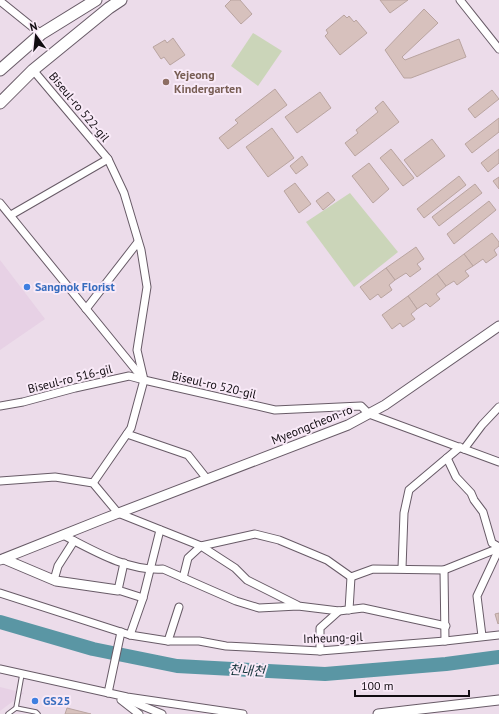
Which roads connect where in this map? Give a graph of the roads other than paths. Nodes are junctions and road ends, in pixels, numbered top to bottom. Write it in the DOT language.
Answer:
graph roads {
  1 [pos="96,0"];
  2 [pos="121,0"];
  3 [pos="460,0"];
  4 [pos="0,1"];
  5 [pos="41,34"];
  6 [pos="499,48"];
  7 [pos="0,70"];
  8 [pos="33,70"];
  9 [pos="0,103"];
  10 [pos="108,159"];
  11 [pos="0,202"];
  12 [pos="11,215"];
  13 [pos="138,242"];
  14 [pos="86,309"];
  15 [pos="499,326"];
  16 [pos="144,380"];
  17 [pos="0,406"];
  18 [pos="499,407"];
  19 [pos="369,414"];
  20 [pos="127,434"];
  21 [pos="462,448"];
  22 [pos="447,458"];
  23 [pos="499,462"];
  24 [pos="207,479"];
  25 [pos="0,481"];
  26 [pos="93,483"];
  27 [pos="118,513"];
  28 [pos="160,530"];
  29 [pos="63,535"];
  30 [pos="74,541"];
  31 [pos="200,546"];
  32 [pos="499,548"];
  33 [pos="2,560"];
  34 [pos="124,563"];
  35 [pos="402,568"];
  36 [pos="151,570"];
  37 [pos="444,570"];
  38 [pos="351,577"];
  39 [pos="183,578"];
  40 [pos="54,580"];
  41 [pos="118,590"];
  42 [pos="0,593"];
  43 [pos="143,598"];
  44 [pos="298,606"];
  45 [pos="179,607"];
  46 [pos="349,610"];
  47 [pos="339,611"];
  48 [pos="446,626"];
  49 [pos="121,632"];
  50 [pos="499,634"];
  51 [pos="130,635"];
  52 [pos="482,636"];
  53 [pos="168,641"];
  54 [pos="446,641"];
  55 [pos="320,651"];
  56 [pos="0,669"];
  57 [pos="22,674"];
  58 [pos="110,693"];
  59 [pos="497,700"];
  60 [pos="16,708"];
  61 [pos="8,714"];
  62 [pos="38,714"];
  63 [pos="139,714"];
  64 [pos="162,714"];
  65 [pos="243,714"];
  66 [pos="378,714"];
  1 -- 5 [label="main road"];
  2 -- 8 [label="main road"];
  3 -- 6 [label="street"];
  4 -- 5 [label="street"];
  5 -- 7 [label="main road"];
  8 -- 9 [label="main road"];
  8 -- 10 [label="street, Biseul-ro 522-gil"];
  10 -- 12 [label="street, Biseul-ro 522-gil"];
  10 -- 13 [label="street, Biseul-ro 522-gil"];
  11 -- 12 [label="street"];
  12 -- 14 [label="street"];
  13 -- 14 [label="street"];
  13 -- 16 [label="street, Biseul-ro 522-gil"];
  14 -- 16 [label="street"];
  15 -- 19 [label="street, Myeongcheon-ro"];
  16 -- 17 [label="street, Biseul-ro 516-gil"];
  16 -- 19 [label="street, Biseul-ro 520-gil"];
  16 -- 20 [label="street, Biseul-ro 522-gil"];
  18 -- 21 [label="street"];
  19 -- 21 [label="street, Biseul-ro 520-gil"];
  19 -- 24 [label="street, Myeongcheon-ro"];
  20 -- 24 [label="street"];
  20 -- 26 [label="street, Biseul-ro 522-gil"];
  21 -- 22 [label="street"];
  21 -- 23 [label="street, Biseul-ro 520-gil"];
  22 -- 32 [label="street"];
  22 -- 35 [label="street"];
  24 -- 27 [label="street, Myeongcheon-ro"];
  25 -- 26 [label="street"];
  26 -- 27 [label="street"];
  27 -- 28 [label="street"];
  27 -- 29 [label="street, Myeongcheon-ro"];
  28 -- 31 [label="street"];
  28 -- 36 [label="street"];
  29 -- 30 [label="street"];
  29 -- 33 [label="street, Myeongcheon-ro"];
  30 -- 34 [label="street"];
  30 -- 40 [label="street"];
  31 -- 38 [label="street"];
  31 -- 39 [label="street"];
  31 -- 44 [label="street"];
  32 -- 37 [label="street"];
  32 -- 52 [label="street"];
  33 -- 40 [label="street, Myeongcheon-ro"];
  34 -- 36 [label="street"];
  34 -- 41 [label="street"];
  35 -- 37 [label="street"];
  35 -- 38 [label="street"];
  36 -- 39 [label="street"];
  36 -- 43 [label="street"];
  37 -- 48 [label="street"];
  38 -- 46 [label="street"];
  39 -- 44 [label="street"];
  40 -- 41 [label="street, Myeongcheon-ro"];
  41 -- 43 [label="street"];
  42 -- 49 [label="street, Inheung-gil"];
  43 -- 51 [label="street"];
  44 -- 47 [label="street"];
  45 -- 53 [label="street"];
  46 -- 47 [label="street"];
  46 -- 48 [label="street"];
  47 -- 55 [label="street"];
  48 -- 54 [label="street"];
  49 -- 51 [label="street, Inheung-gil"];
  49 -- 58 [label="street"];
  50 -- 52 [label="street, Inheung-gil"];
  51 -- 53 [label="street, Inheung-gil"];
  52 -- 54 [label="street, Inheung-gil"];
  53 -- 55 [label="street, Inheung-gil"];
  54 -- 55 [label="street, Inheung-gil"];
  56 -- 57 [label="street"];
  57 -- 58 [label="street"];
  57 -- 60 [label="lane"];
  58 -- 63 [label="street"];
  58 -- 64 [label="street"];
  58 -- 65 [label="street"];
  59 -- 66 [label="street"];
  60 -- 61 [label="lane"];
  60 -- 62 [label="lane"];
}
